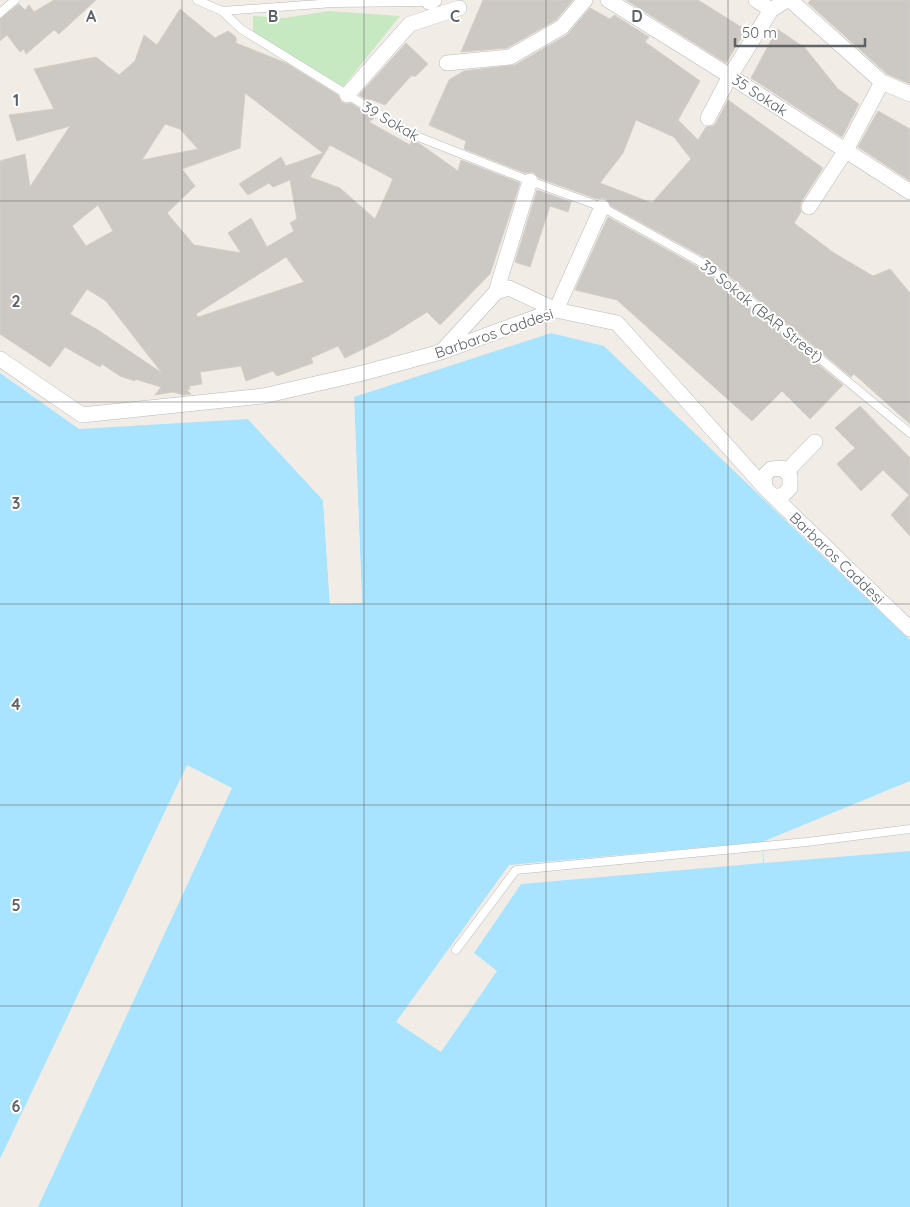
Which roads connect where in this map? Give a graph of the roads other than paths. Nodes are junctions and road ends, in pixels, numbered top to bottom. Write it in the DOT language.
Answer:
graph roads {
  1 [pos="15,0"];
  2 [pos="197,0"];
  3 [pos="585,0"];
  4 [pos="608,0"];
  5 [pos="756,0"];
  6 [pos="788,0"];
  7 [pos="431,1"];
  8 [pos="459,8"];
  9 [pos="771,10"];
  10 [pos="222,11"];
  11 [pos="0,13"];
  12 [pos="447,63"];
  13 [pos="730,76"];
  14 [pos="882,82"];
  15 [pos="910,94"];
  16 [pos="348,95"];
  17 [pos="708,118"];
  18 [pos="846,150"];
  19 [pos="530,181"];
  20 [pos="910,192"];
  21 [pos="602,206"];
  22 [pos="809,207"];
  23 [pos="496,292"];
  24 [pos="556,310"];
  25 [pos="441,352"];
  26 [pos="0,359"];
  27 [pos="910,433"];
  28 [pos="815,442"];
  29 [pos="786,472"];
  30 [pos="770,493"];
  31 [pos="910,629"];
  32 [pos="910,829"];
  33 [pos="456,950"];
  1 -- 11 [label="lane"];
  2 -- 10 [label="lane, 39 Sokak"];
  3 -- 12 [label="street"];
  4 -- 13 [label="street, 35 Sokak"];
  5 -- 9 [label="street"];
  6 -- 9 [label="street"];
  6 -- 14 [label="street"];
  7 -- 10 [label="lane"];
  8 -- 16 [label="street"];
  9 -- 13 [label="street"];
  10 -- 16 [label="lane, 39 Sokak"];
  13 -- 17 [label="street"];
  13 -- 18 [label="street, 35 Sokak"];
  14 -- 15 [label="street"];
  14 -- 18 [label="street"];
  16 -- 19 [label="lane, 39 Sokak"];
  18 -- 20 [label="street, 35 Sokak"];
  18 -- 22 [label="street"];
  19 -- 21 [label="lane, 39 Sokak"];
  19 -- 23 [label="street"];
  21 -- 24 [label="street"];
  21 -- 27 [label="lane, 39 Sokak (BAR Street)"];
  23 -- 24 [label="street"];
  23 -- 25 [label="street"];
  24 -- 25 [label="street, Barbaros Caddesi"];
  24 -- 30 [label="street, Barbaros Caddesi"];
  25 -- 26 [label="street, Barbaros Caddesi"];
  28 -- 29 [label="street"];
  29 -- 30 [label="street"];
  29 -- 30 [label="street"];
  30 -- 31 [label="street, Barbaros Caddesi"];
  32 -- 33 [label="lane"];
}
